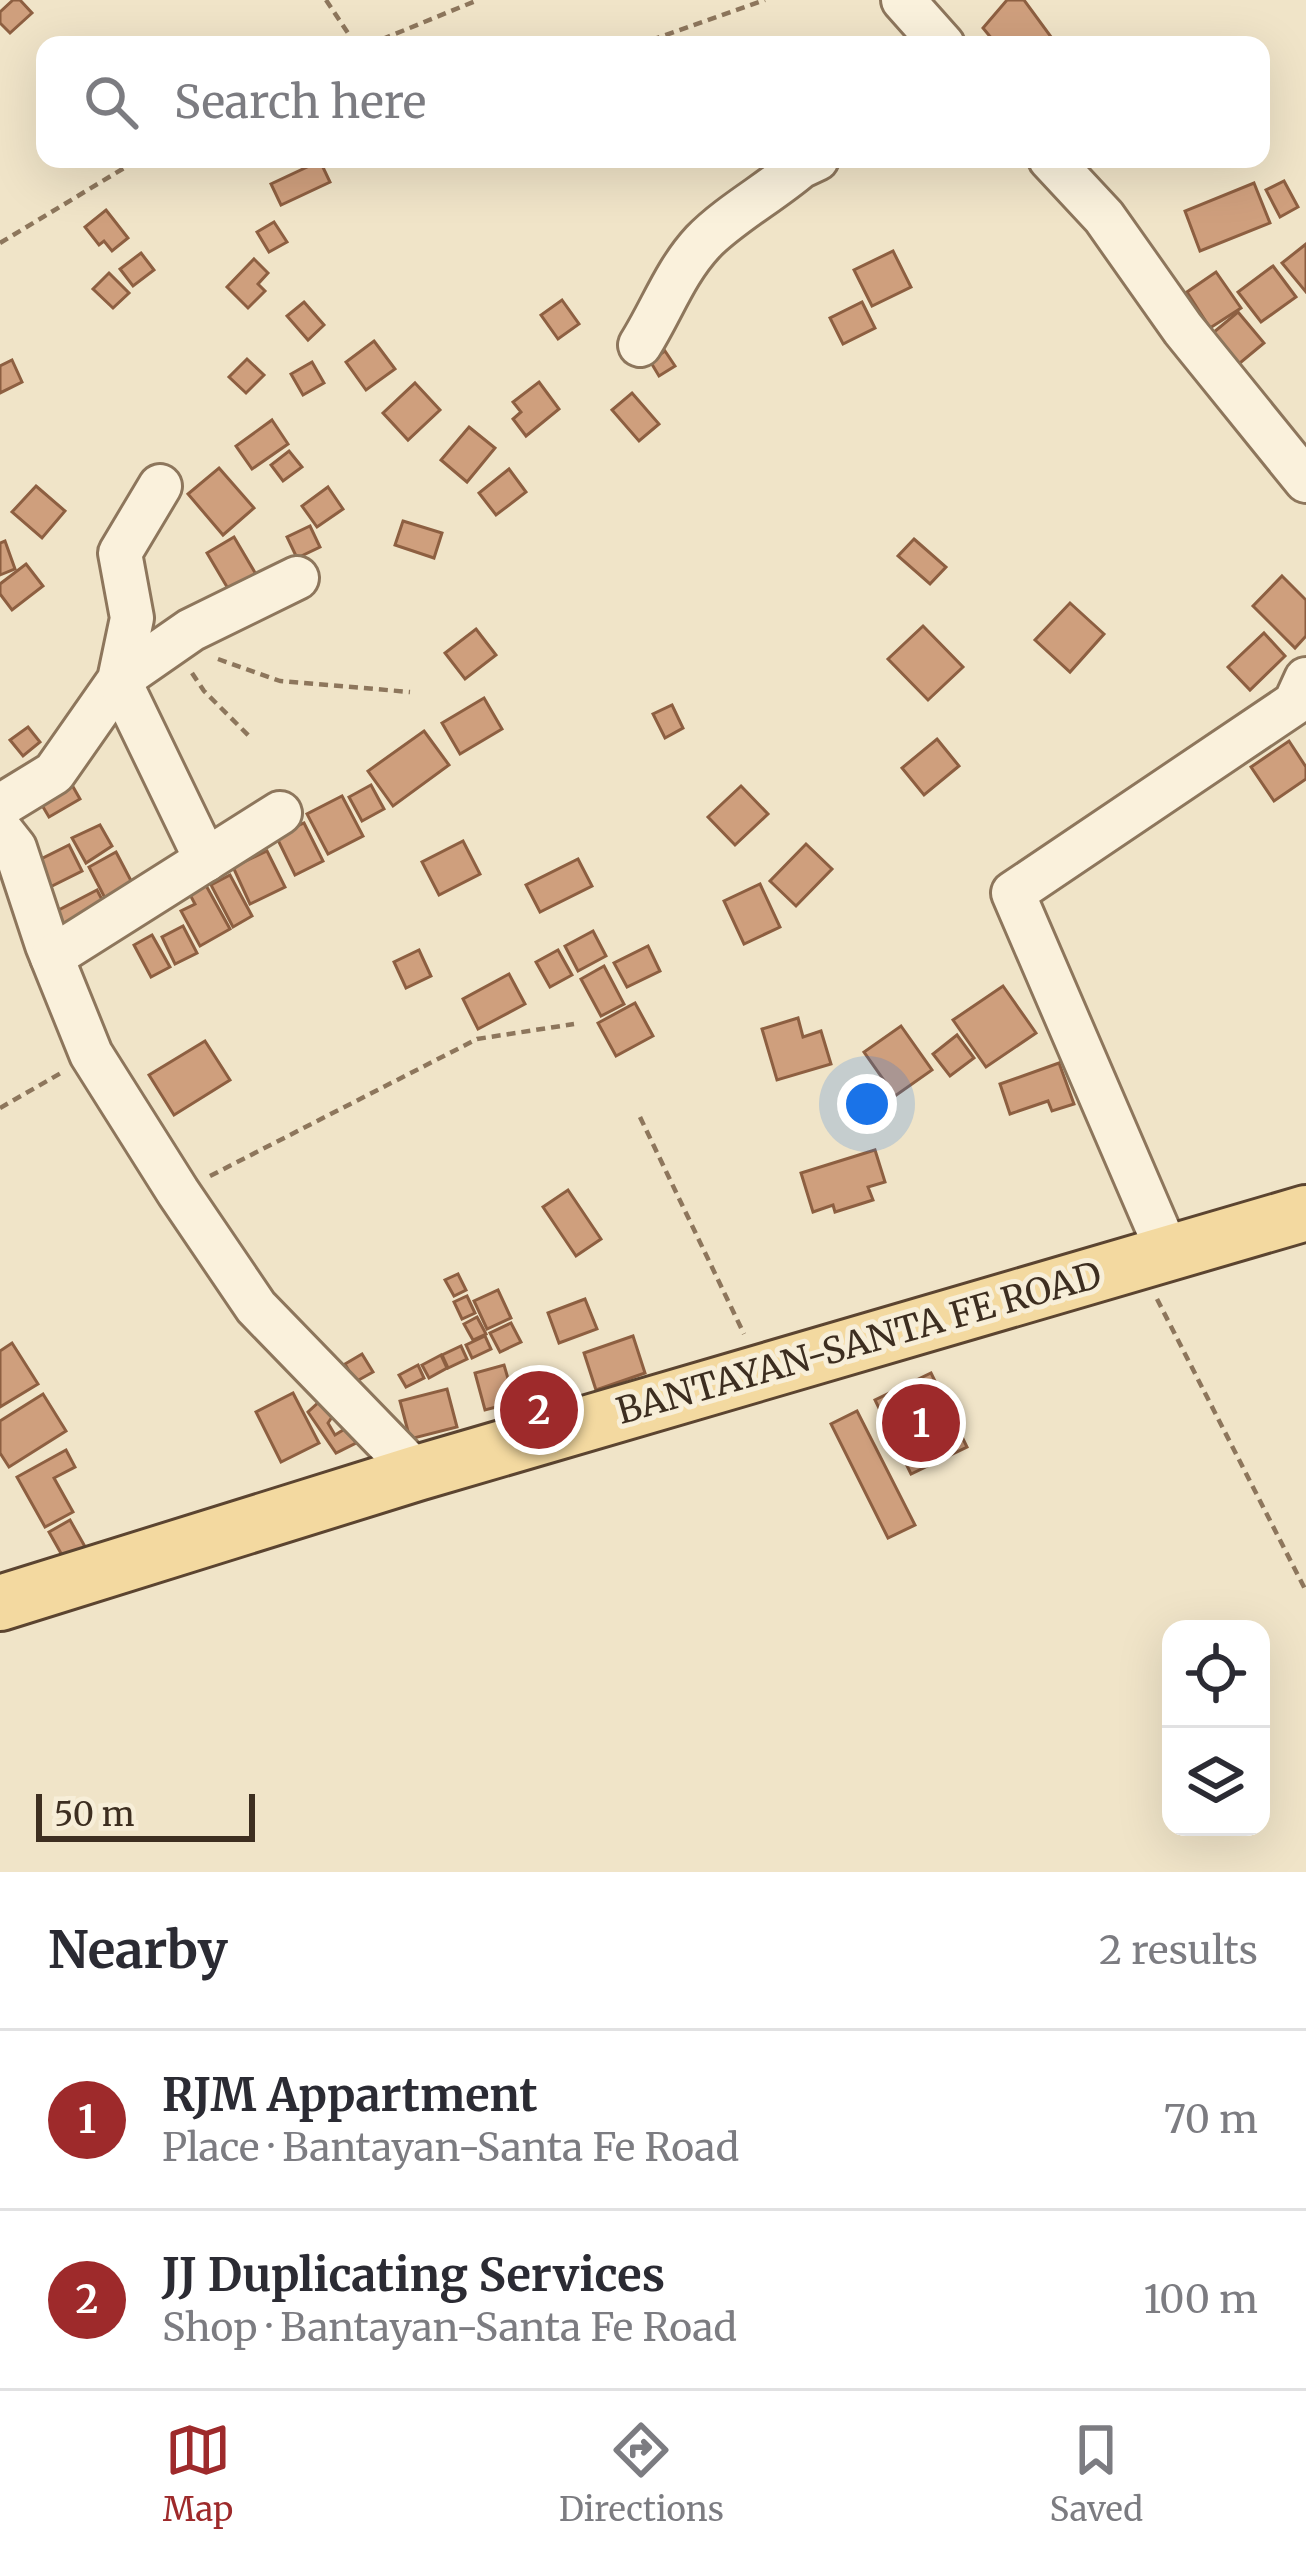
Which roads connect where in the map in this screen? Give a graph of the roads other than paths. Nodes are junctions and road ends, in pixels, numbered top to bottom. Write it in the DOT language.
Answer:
graph roads {
  1 [pos="903,0"];
  2 [pos="935,36"];
  3 [pos="799,168"];
  4 [pos="1059,168"];
  5 [pos="640,345"];
  6 [pos="1306,481"];
  7 [pos="160,486"];
  8 [pos="297,578"];
  9 [pos="1306,679"];
  10 [pos="119,680"];
  11 [pos="0,806"];
  12 [pos="280,813"];
  13 [pos="0,829"];
  14 [pos="206,860"];
  15 [pos="52,957"];
  16 [pos="1306,1214"];
  17 [pos="1155,1257"];
  18 [pos="417,1473"];
  19 [pos="0,1604"];
  1 -- 2 [label="street"];
  3 -- 5 [label="street"];
  4 -- 6 [label="street"];
  7 -- 10 [label="street"];
  8 -- 10 [label="street"];
  9 -- 17 [label="street"];
  10 -- 11 [label="street"];
  10 -- 14 [label="street"];
  12 -- 14 [label="street"];
  13 -- 15 [label="street"];
  14 -- 15 [label="street"];
  15 -- 18 [label="street"];
  16 -- 17 [label="main road, BANTAYAN-SANTA FE ROAD"];
  17 -- 18 [label="main road, BANTAYAN-SANTA FE ROAD"];
  18 -- 19 [label="main road, BANTAYAN-SANTA FE ROAD"];
}
